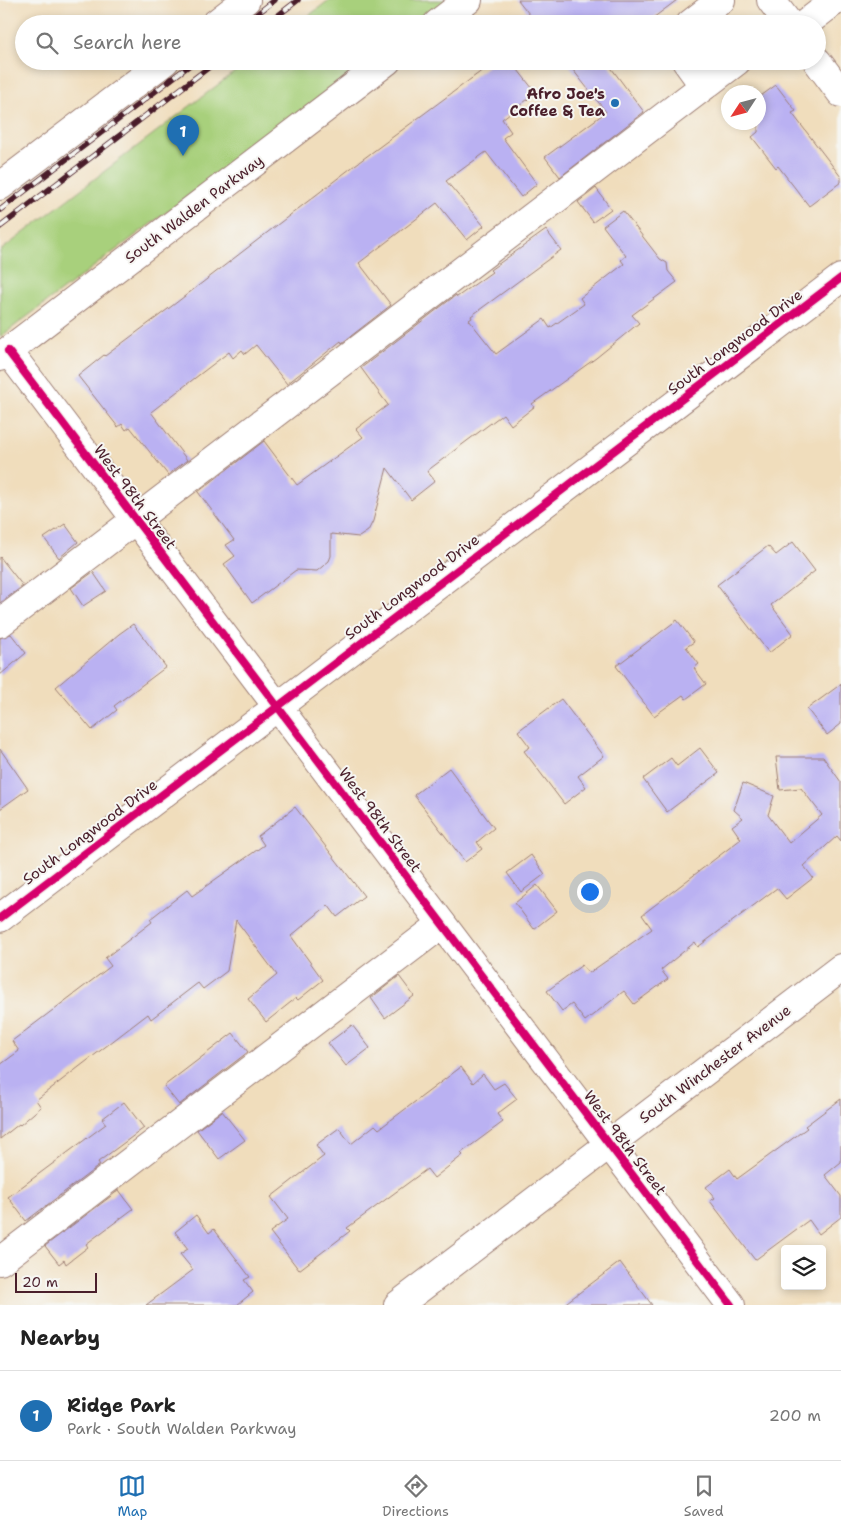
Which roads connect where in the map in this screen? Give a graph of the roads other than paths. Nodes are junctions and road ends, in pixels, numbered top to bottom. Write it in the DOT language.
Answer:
graph roads {
  1 [pos="246,0"];
  2 [pos="468,0"];
  3 [pos="721,0"];
  4 [pos="771,0"];
  5 [pos="836,0"];
  6 [pos="227,15"];
  7 [pos="449,15"];
  8 [pos="702,15"];
  9 [pos="785,15"];
  10 [pos="807,15"];
  11 [pos="153,70"];
  12 [pos="376,70"];
  13 [pos="692,70"];
  14 [pos="725,70"];
  15 [pos="824,70"];
  16 [pos="704,86"];
  17 [pos="841,93"];
  18 [pos="0,186"];
  19 [pos="841,278"];
  20 [pos="4,354"];
  21 [pos="135,520"];
  22 [pos="0,623"];
  23 [pos="278,707"];
  24 [pos="0,918"];
  25 [pos="442,924"];
  26 [pos="841,968"];
  27 [pos="609,1145"];
  28 [pos="0,1261"];
  29 [pos="398,1305"];
  30 [pos="731,1305"];
  1 -- 6 [label="street"];
  2 -- 7 [label="street"];
  3 -- 8 [label="street"];
  4 -- 9 [label="street"];
  5 -- 10 [label="street"];
  11 -- 18 [label="street"];
  12 -- 20 [label="street, South Walden Parkway"];
  13 -- 16 [label="street"];
  14 -- 16 [label="street"];
  15 -- 17 [label="street"];
  16 -- 21 [label="street"];
  19 -- 23 [label="street, South Longwood Drive"];
  20 -- 21 [label="street, West 98th Street"];
  21 -- 22 [label="street"];
  21 -- 23 [label="street, West 98th Street"];
  23 -- 24 [label="street, South Longwood Drive"];
  23 -- 25 [label="street, West 98th Street"];
  25 -- 27 [label="street, West 98th Street"];
  25 -- 28 [label="street"];
  26 -- 27 [label="street, South Winchester Avenue"];
  27 -- 29 [label="street, South Winchester Avenue"];
  27 -- 30 [label="street, West 98th Street"];
}
